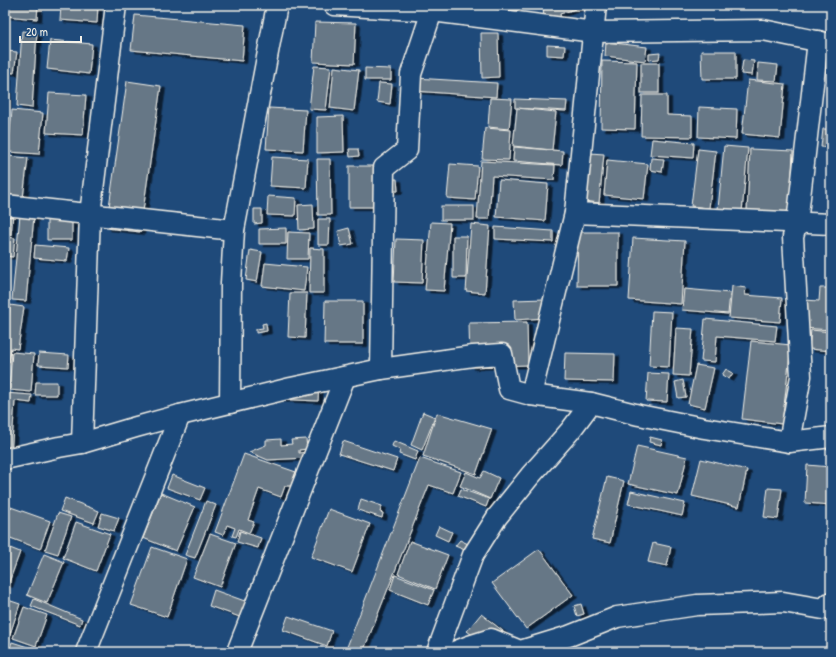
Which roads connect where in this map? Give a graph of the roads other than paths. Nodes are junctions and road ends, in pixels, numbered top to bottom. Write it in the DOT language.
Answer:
graph roads {
  1 [pos="116,5"];
  2 [pos="277,5"];
  3 [pos="334,5"];
  4 [pos="596,5"];
  5 [pos="432,11"];
  6 [pos="594,32"];
  7 [pos="824,42"];
  8 [pos="5,205"];
  9 [pos="575,213"];
  10 [pos="90,214"];
  11 [pos="796,223"];
  12 [pos="831,224"];
  13 [pos="234,230"];
  14 [pos="381,369"];
  15 [pos="345,377"];
  16 [pos="531,396"];
  17 [pos="230,402"];
  18 [pos="591,403"];
  19 [pos="180,415"];
  20 [pos="831,437"];
  21 [pos="789,442"];
  22 [pos="82,443"];
  23 [pos="7,463"];
  24 [pos="831,602"];
  25 [pos="86,652"];
  26 [pos="236,652"];
  27 [pos="437,652"];
  28 [pos="454,652"];
  1 -- 10 [label="street"];
  2 -- 13 [label="street"];
  3 -- 5 [label="street"];
  4 -- 6 [label="street"];
  5 -- 6 [label="street"];
  5 -- 14 [label="street"];
  6 -- 7 [label="street"];
  6 -- 9 [label="street"];
  7 -- 11 [label="street"];
  8 -- 10 [label="street"];
  9 -- 11 [label="street"];
  9 -- 16 [label="street"];
  10 -- 13 [label="street"];
  10 -- 22 [label="street"];
  11 -- 12 [label="street"];
  11 -- 21 [label="street"];
  13 -- 17 [label="street"];
  14 -- 15 [label="street"];
  14 -- 16 [label="street"];
  15 -- 17 [label="street"];
  15 -- 26 [label="street"];
  16 -- 18 [label="street"];
  17 -- 19 [label="street"];
  18 -- 21 [label="street"];
  18 -- 27 [label="street"];
  19 -- 22 [label="street"];
  19 -- 25 [label="street"];
  20 -- 21 [label="street"];
  22 -- 23 [label="street"];
  24 -- 28 [label="street"];
}
